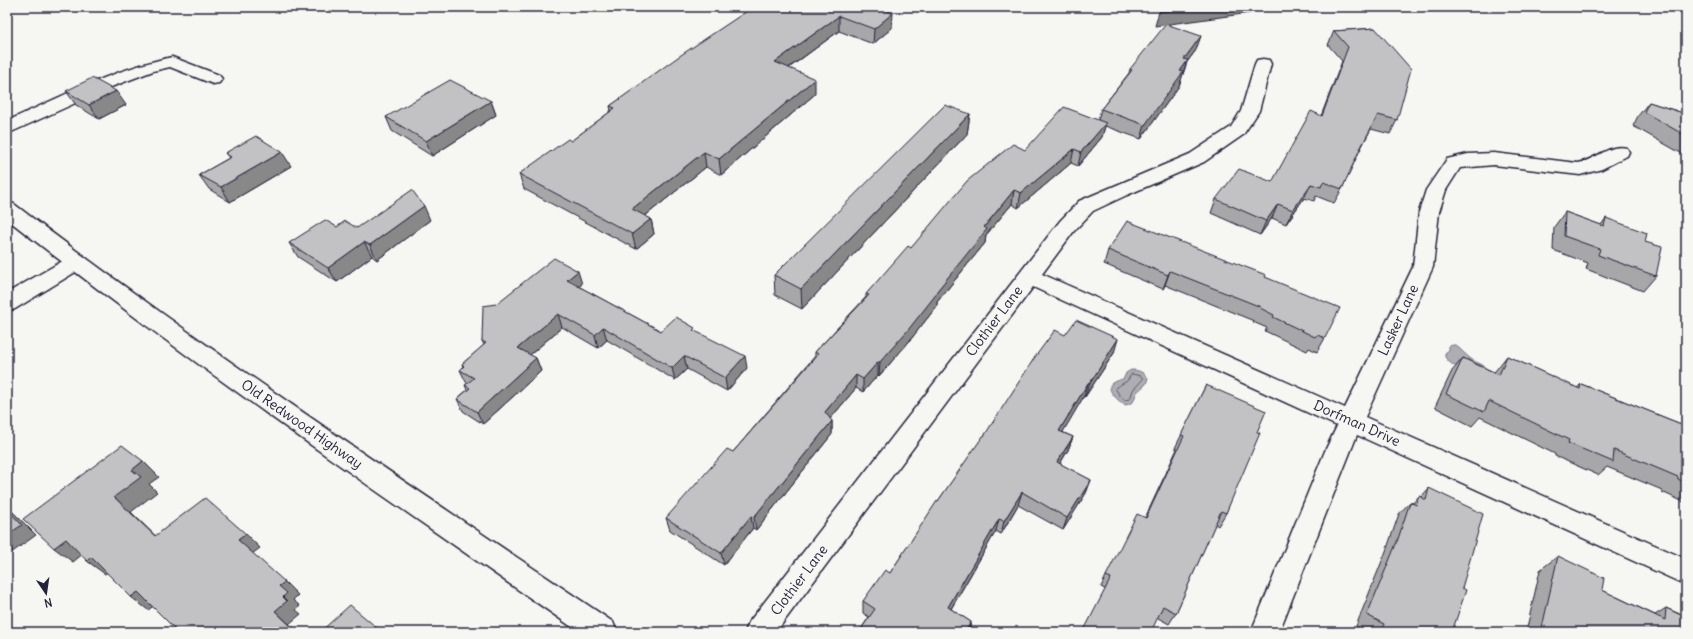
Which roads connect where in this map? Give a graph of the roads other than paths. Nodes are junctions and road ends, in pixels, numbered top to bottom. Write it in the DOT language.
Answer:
graph roads {
  1 [pos="1263,64"];
  2 [pos="213,79"];
  3 [pos="7,128"];
  4 [pos="1620,152"];
  5 [pos="7,208"];
  6 [pos="76,263"];
  7 [pos="1028,276"];
  8 [pos="7,303"];
  9 [pos="1351,421"];
  10 [pos="1686,572"];
  11 [pos="602,632"];
  12 [pos="759,632"];
  13 [pos="1265,632"];
  1 -- 7 [label="street, Clothier Lane"];
  2 -- 3 [label="street"];
  4 -- 9 [label="street, Lasker Lane"];
  5 -- 6 [label="street, Old Redwood Highway"];
  6 -- 8 [label="street"];
  6 -- 11 [label="street, Old Redwood Highway"];
  7 -- 9 [label="street, Dorfman Drive"];
  7 -- 12 [label="street, Clothier Lane"];
  9 -- 10 [label="street, Dorfman Drive"];
  9 -- 13 [label="street, Lasker Lane"];
}
